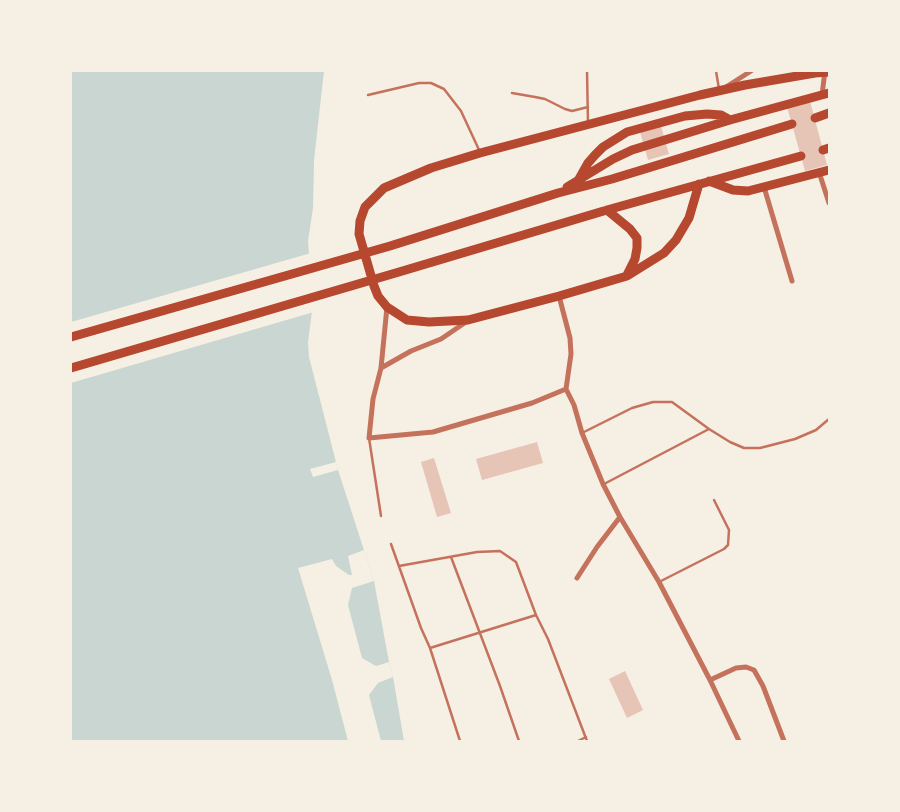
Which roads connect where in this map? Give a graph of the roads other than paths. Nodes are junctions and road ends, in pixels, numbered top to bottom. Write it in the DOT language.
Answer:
graph roads {
  1 [pos="587,71"];
  2 [pos="716,71"];
  3 [pos="751,71"];
  4 [pos="826,72"];
  5 [pos="719,91"];
  6 [pos="512,94"];
  7 [pos="825,94"];
  8 [pos="368,95"];
  9 [pos="588,107"];
  10 [pos="829,113"];
  11 [pos="815,118"];
  12 [pos="730,120"];
  13 [pos="588,124"];
  14 [pos="792,124"];
  15 [pos="480,153"];
  16 [pos="801,156"];
  17 [pos="829,170"];
  18 [pos="819,172"];
  19 [pos="579,180"];
  20 [pos="704,183"];
  21 [pos="764,187"];
  22 [pos="558,192"];
  23 [pos="829,203"];
  24 [pos="606,210"];
  25 [pos="627,276"];
  26 [pos="792,281"];
  27 [pos="559,296"];
  28 [pos="386,307"];
  29 [pos="468,320"];
  30 [pos="71,337"];
  31 [pos="71,368"];
  32 [pos="380,368"];
  33 [pos="566,390"];
  34 [pos="829,419"];
  35 [pos="709,429"];
  36 [pos="582,433"];
  37 [pos="370,438"];
  38 [pos="603,484"];
  39 [pos="714,500"];
  40 [pos="382,516"];
  41 [pos="620,517"];
  42 [pos="391,544"];
  43 [pos="451,557"];
  44 [pos="399,566"];
  45 [pos="577,578"];
  46 [pos="659,582"];
  47 [pos="536,615"];
  48 [pos="480,633"];
  49 [pos="430,648"];
  50 [pos="710,680"];
  51 [pos="586,737"];
  52 [pos="460,741"];
  53 [pos="519,741"];
  54 [pos="578,741"];
  55 [pos="587,741"];
  56 [pos="739,741"];
  57 [pos="784,741"];
  1 -- 9 [label="lane"];
  2 -- 5 [label="lane"];
  3 -- 5 [label="street"];
  4 -- 5 [label="highway"];
  4 -- 7 [label="street"];
  5 -- 13 [label="highway"];
  6 -- 9 [label="lane"];
  7 -- 12 [label="highway"];
  8 -- 15 [label="lane"];
  9 -- 13 [label="lane"];
  10 -- 11 [label="highway"];
  12 -- 19 [label="highway"];
  12 -- 19 [label="highway"];
  13 -- 15 [label="highway"];
  14 -- 22 [label="highway"];
  15 -- 28 [label="highway"];
  16 -- 20 [label="highway"];
  17 -- 18 [label="highway"];
  18 -- 21 [label="highway"];
  18 -- 23 [label="street"];
  19 -- 22 [label="highway"];
  20 -- 21 [label="highway"];
  20 -- 24 [label="highway"];
  20 -- 25 [label="highway"];
  21 -- 26 [label="street"];
  22 -- 30 [label="highway"];
  24 -- 25 [label="highway"];
  24 -- 31 [label="highway"];
  25 -- 27 [label="highway"];
  27 -- 29 [label="highway"];
  27 -- 33 [label="street"];
  28 -- 29 [label="highway"];
  28 -- 32 [label="street"];
  29 -- 32 [label="street"];
  32 -- 37 [label="street"];
  33 -- 36 [label="street"];
  33 -- 37 [label="street"];
  34 -- 35 [label="lane"];
  35 -- 36 [label="lane"];
  35 -- 38 [label="lane"];
  36 -- 38 [label="street"];
  37 -- 40 [label="lane"];
  38 -- 41 [label="street"];
  39 -- 46 [label="lane"];
  41 -- 45 [label="street"];
  41 -- 46 [label="street"];
  42 -- 44 [label="lane"];
  43 -- 44 [label="lane"];
  43 -- 47 [label="lane"];
  43 -- 48 [label="lane"];
  44 -- 49 [label="lane"];
  46 -- 50 [label="street"];
  47 -- 48 [label="lane"];
  47 -- 51 [label="lane"];
  48 -- 49 [label="lane"];
  48 -- 53 [label="lane"];
  49 -- 52 [label="lane"];
  50 -- 56 [label="street"];
  50 -- 57 [label="street"];
  51 -- 54 [label="lane"];
  51 -- 55 [label="lane"];
}
